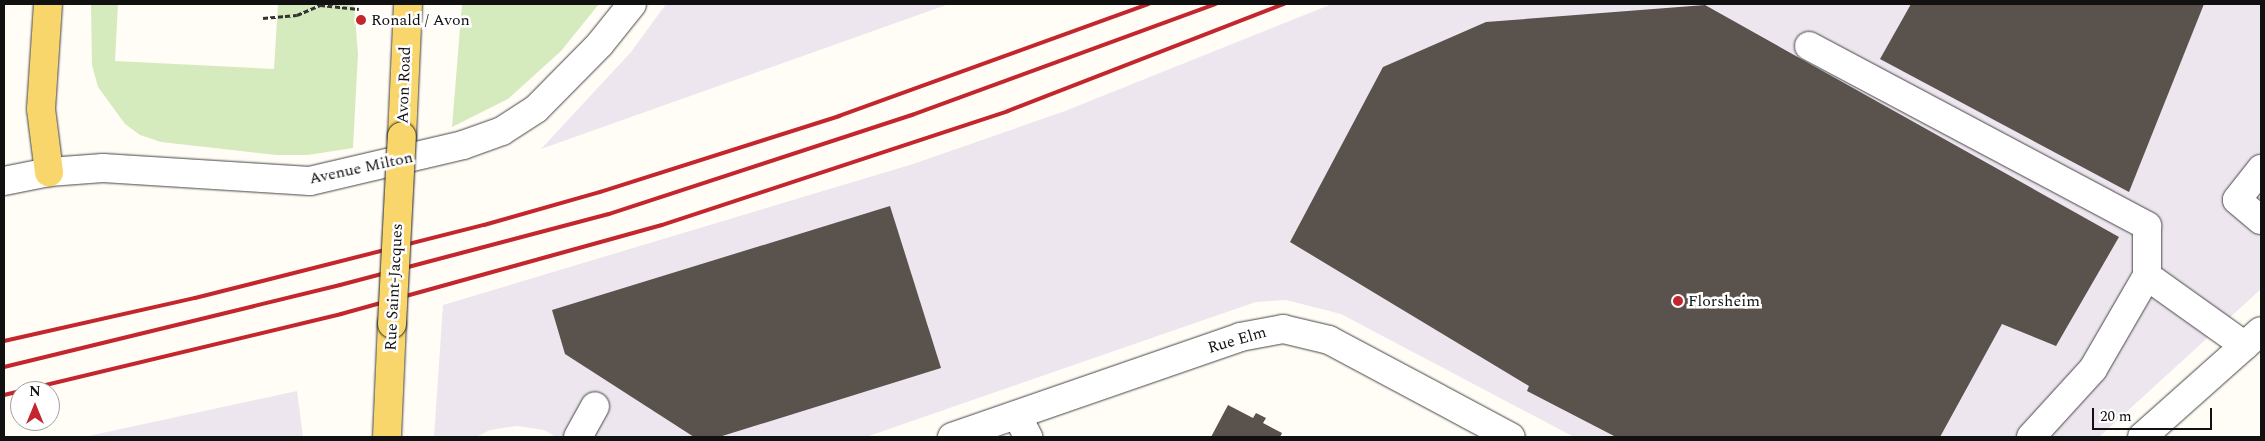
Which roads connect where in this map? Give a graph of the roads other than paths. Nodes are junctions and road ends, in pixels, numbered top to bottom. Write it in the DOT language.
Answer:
graph roads {
  1 [pos="48,4"];
  2 [pos="408,4"];
  3 [pos="632,4"];
  4 [pos="1809,46"];
  5 [pos="402,136"];
  6 [pos="2261,169"];
  7 [pos="50,172"];
  8 [pos="4,181"];
  9 [pos="2261,220"];
  10 [pos="2147,276"];
  11 [pos="2253,339"];
  12 [pos="595,406"];
  13 [pos="1022,426"];
  14 [pos="387,437"];
  15 [pos="578,437"];
  16 [pos="952,437"];
  17 [pos="1511,437"];
  18 [pos="2032,437"];
  19 [pos="2142,437"];
  1 -- 7 [label="main road"];
  2 -- 5 [label="main road, Avon Road"];
  3 -- 7 [label="street, Avenue Milton"];
  4 -- 10 [label="street"];
  5 -- 14 [label="main road, Rue Saint-Jacques, bridge"];
  6 -- 9 [label="street"];
  7 -- 8 [label="street, Avenue Milton"];
  10 -- 11 [label="street"];
  10 -- 18 [label="street"];
  11 -- 19 [label="street"];
  12 -- 15 [label="street"];
  13 -- 16 [label="street, Rue Elm"];
  13 -- 17 [label="street, Rue Elm"];
}
